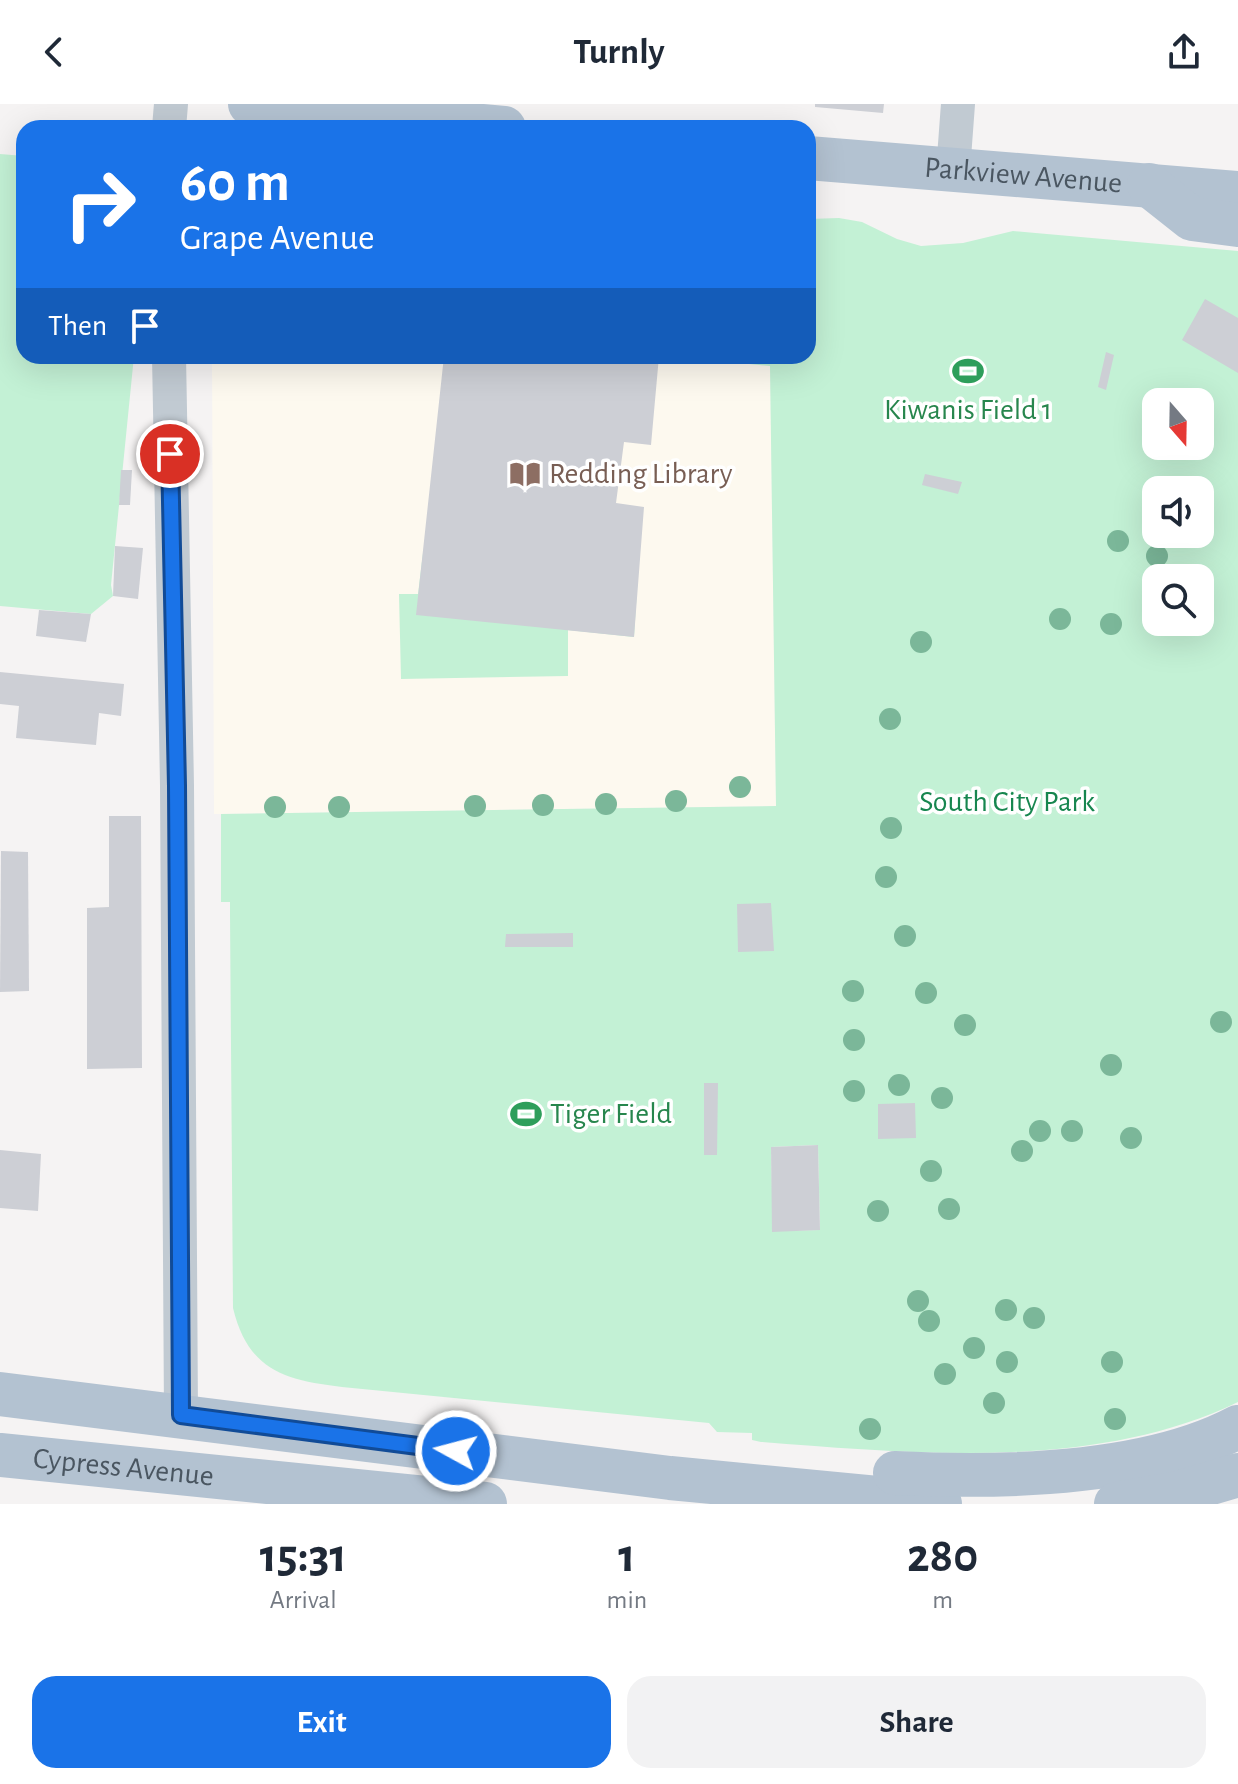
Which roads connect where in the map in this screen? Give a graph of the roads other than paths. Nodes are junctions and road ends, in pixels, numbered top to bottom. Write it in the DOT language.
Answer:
graph roads {
  1 [pos="250,104"];
  2 [pos="958,104"];
  3 [pos="494,119"];
  4 [pos="816,159"];
  5 [pos="953,171"];
  6 [pos="1147,184"];
  7 [pos="1238,193"];
  8 [pos="1238,225"];
  9 [pos="169,364"];
  10 [pos="0,1394"];
  11 [pos="181,1415"];
  12 [pos="1238,1427"];
  13 [pos="0,1455"];
  14 [pos="1238,1475"];
  15 [pos="670,1478"];
  16 [pos="485,1504"];
  17 [pos="940,1504"];
  18 [pos="1116,1504"];
  1 -- 3 [label="main road"];
  2 -- 5 [label="street"];
  4 -- 5 [label="main road, Parkview Avenue"];
  5 -- 6 [label="main road, Parkview Avenue"];
  6 -- 7 [label="main road, Parkview Avenue"];
  6 -- 8 [label="main road"];
  9 -- 11 [label="street"];
  10 -- 11 [label="main road, Cypress Avenue"];
  11 -- 15 [label="main road, Cypress Avenue"];
  12 -- 15 [label="main road"];
  13 -- 16 [label="main road, Cypress Avenue"];
  14 -- 18 [label="main road"];
  15 -- 17 [label="main road, Cypress Avenue"];
}
